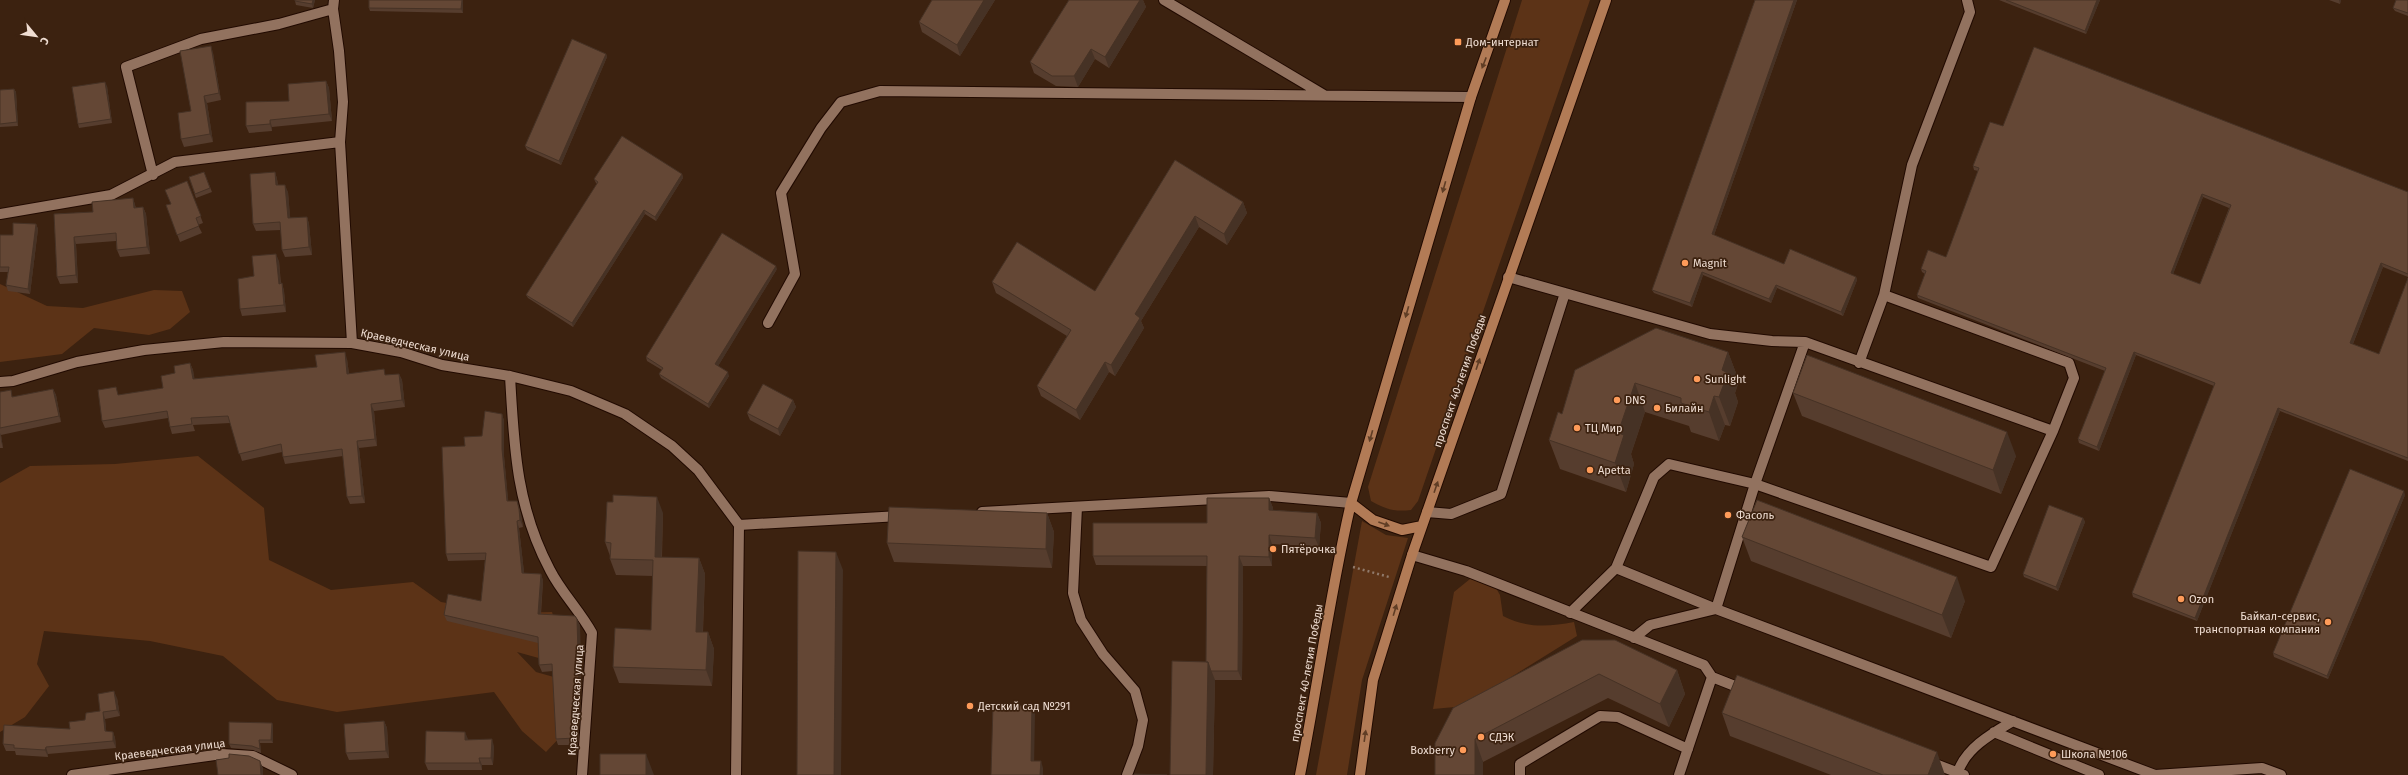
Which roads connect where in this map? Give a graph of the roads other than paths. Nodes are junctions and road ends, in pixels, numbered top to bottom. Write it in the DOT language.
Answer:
graph roads {
  1 [pos="1164,0"];
  2 [pos="1506,0"];
  3 [pos="1606,0"];
  4 [pos="1967,0"];
  5 [pos="333,5"];
  6 [pos="1324,95"];
  7 [pos="1471,97"];
  8 [pos="340,142"];
  9 [pos="153,175"];
  10 [pos="0,214"];
  11 [pos="1508,277"];
  12 [pos="1565,293"];
  13 [pos="1884,295"];
  14 [pos="768,323"];
  15 [pos="1805,342"];
  16 [pos="352,343"];
  17 [pos="1859,363"];
  18 [pos="510,376"];
  19 [pos="0,382"];
  20 [pos="2053,431"];
  21 [pos="1755,484"];
  22 [pos="1351,503"];
  23 [pos="1077,507"];
  24 [pos="968,512"];
  25 [pos="1427,512"];
  26 [pos="914,515"];
  27 [pos="739,525"];
  28 [pos="1422,526"];
  29 [pos="1412,555"];
  30 [pos="1616,568"];
  31 [pos="1716,609"];
  32 [pos="1570,613"];
  33 [pos="1634,638"];
  34 [pos="1712,677"];
  35 [pos="1757,694"];
  36 [pos="2013,721"];
  37 [pos="1994,732"];
  38 [pos="1688,749"];
  39 [pos="1920,758"];
  40 [pos="110,772"];
  41 [pos="1961,774"];
  42 [pos="72,775"];
  43 [pos="292,775"];
  44 [pos="582,775"];
  45 [pos="736,775"];
  46 [pos="1127,775"];
  47 [pos="1300,775"];
  48 [pos="1360,775"];
  49 [pos="1520,775"];
  50 [pos="1679,775"];
  51 [pos="2099,775"];
  52 [pos="2281,775"];
  1 -- 6 [label="street"];
  2 -- 7 [label="main road, проспект 40-летия Победы, one-way"];
  3 -- 11 [label="main road, проспект 40-летия Победы"];
  4 -- 13 [label="street"];
  5 -- 8 [label="street, Краеведческая улица"];
  5 -- 9 [label="street, Краеведческая улица"];
  6 -- 7 [label="street"];
  6 -- 14 [label="street"];
  7 -- 22 [label="main road, проспект 40-летия Победы, one-way"];
  8 -- 9 [label="street"];
  8 -- 16 [label="street, Краеведческая улица"];
  9 -- 10 [label="street"];
  11 -- 12 [label="street"];
  25 -- 11 [label="main road, проспект 40-летия Победы, one-way"];
  12 -- 15 [label="street"];
  12 -- 25 [label="street"];
  13 -- 17 [label="street"];
  13 -- 20 [label="street"];
  15 -- 17 [label="street"];
  15 -- 21 [label="street"];
  16 -- 18 [label="street, Краеведческая улица"];
  16 -- 19 [label="street, Краеведческая улица"];
  17 -- 20 [label="street"];
  18 -- 27 [label="street"];
  18 -- 44 [label="street, Краеведческая улица"];
  20 -- 21 [label="street"];
  21 -- 30 [label="street"];
  21 -- 31 [label="street"];
  22 -- 23 [label="street"];
  22 -- 28 [label="main road, one-way"];
  22 -- 47 [label="main road, проспект 40-летия Победы"];
  23 -- 24 [label="street"];
  23 -- 46 [label="street"];
  25 -- 28 [label="main road, проспект 40-летия Победы"];
  26 -- 27 [label="street"];
  27 -- 45 [label="street"];
  28 -- 29 [label="main road, проспект 40-летия Победы"];
  29 -- 32 [label="street"];
  48 -- 29 [label="main road, проспект 40-летия Победы, one-way"];
  30 -- 31 [label="street"];
  30 -- 32 [label="street"];
  31 -- 33 [label="street"];
  31 -- 36 [label="street"];
  32 -- 33 [label="street"];
  33 -- 34 [label="street"];
  34 -- 35 [label="street"];
  34 -- 38 [label="street"];
  36 -- 37 [label="street"];
  36 -- 52 [label="street"];
  37 -- 41 [label="street"];
  37 -- 51 [label="street"];
  38 -- 49 [label="street"];
  38 -- 50 [label="street"];
  39 -- 41 [label="street"];
  40 -- 42 [label="street, Краеведческая улица"];
  40 -- 43 [label="street, Краеведческая улица"];
}
